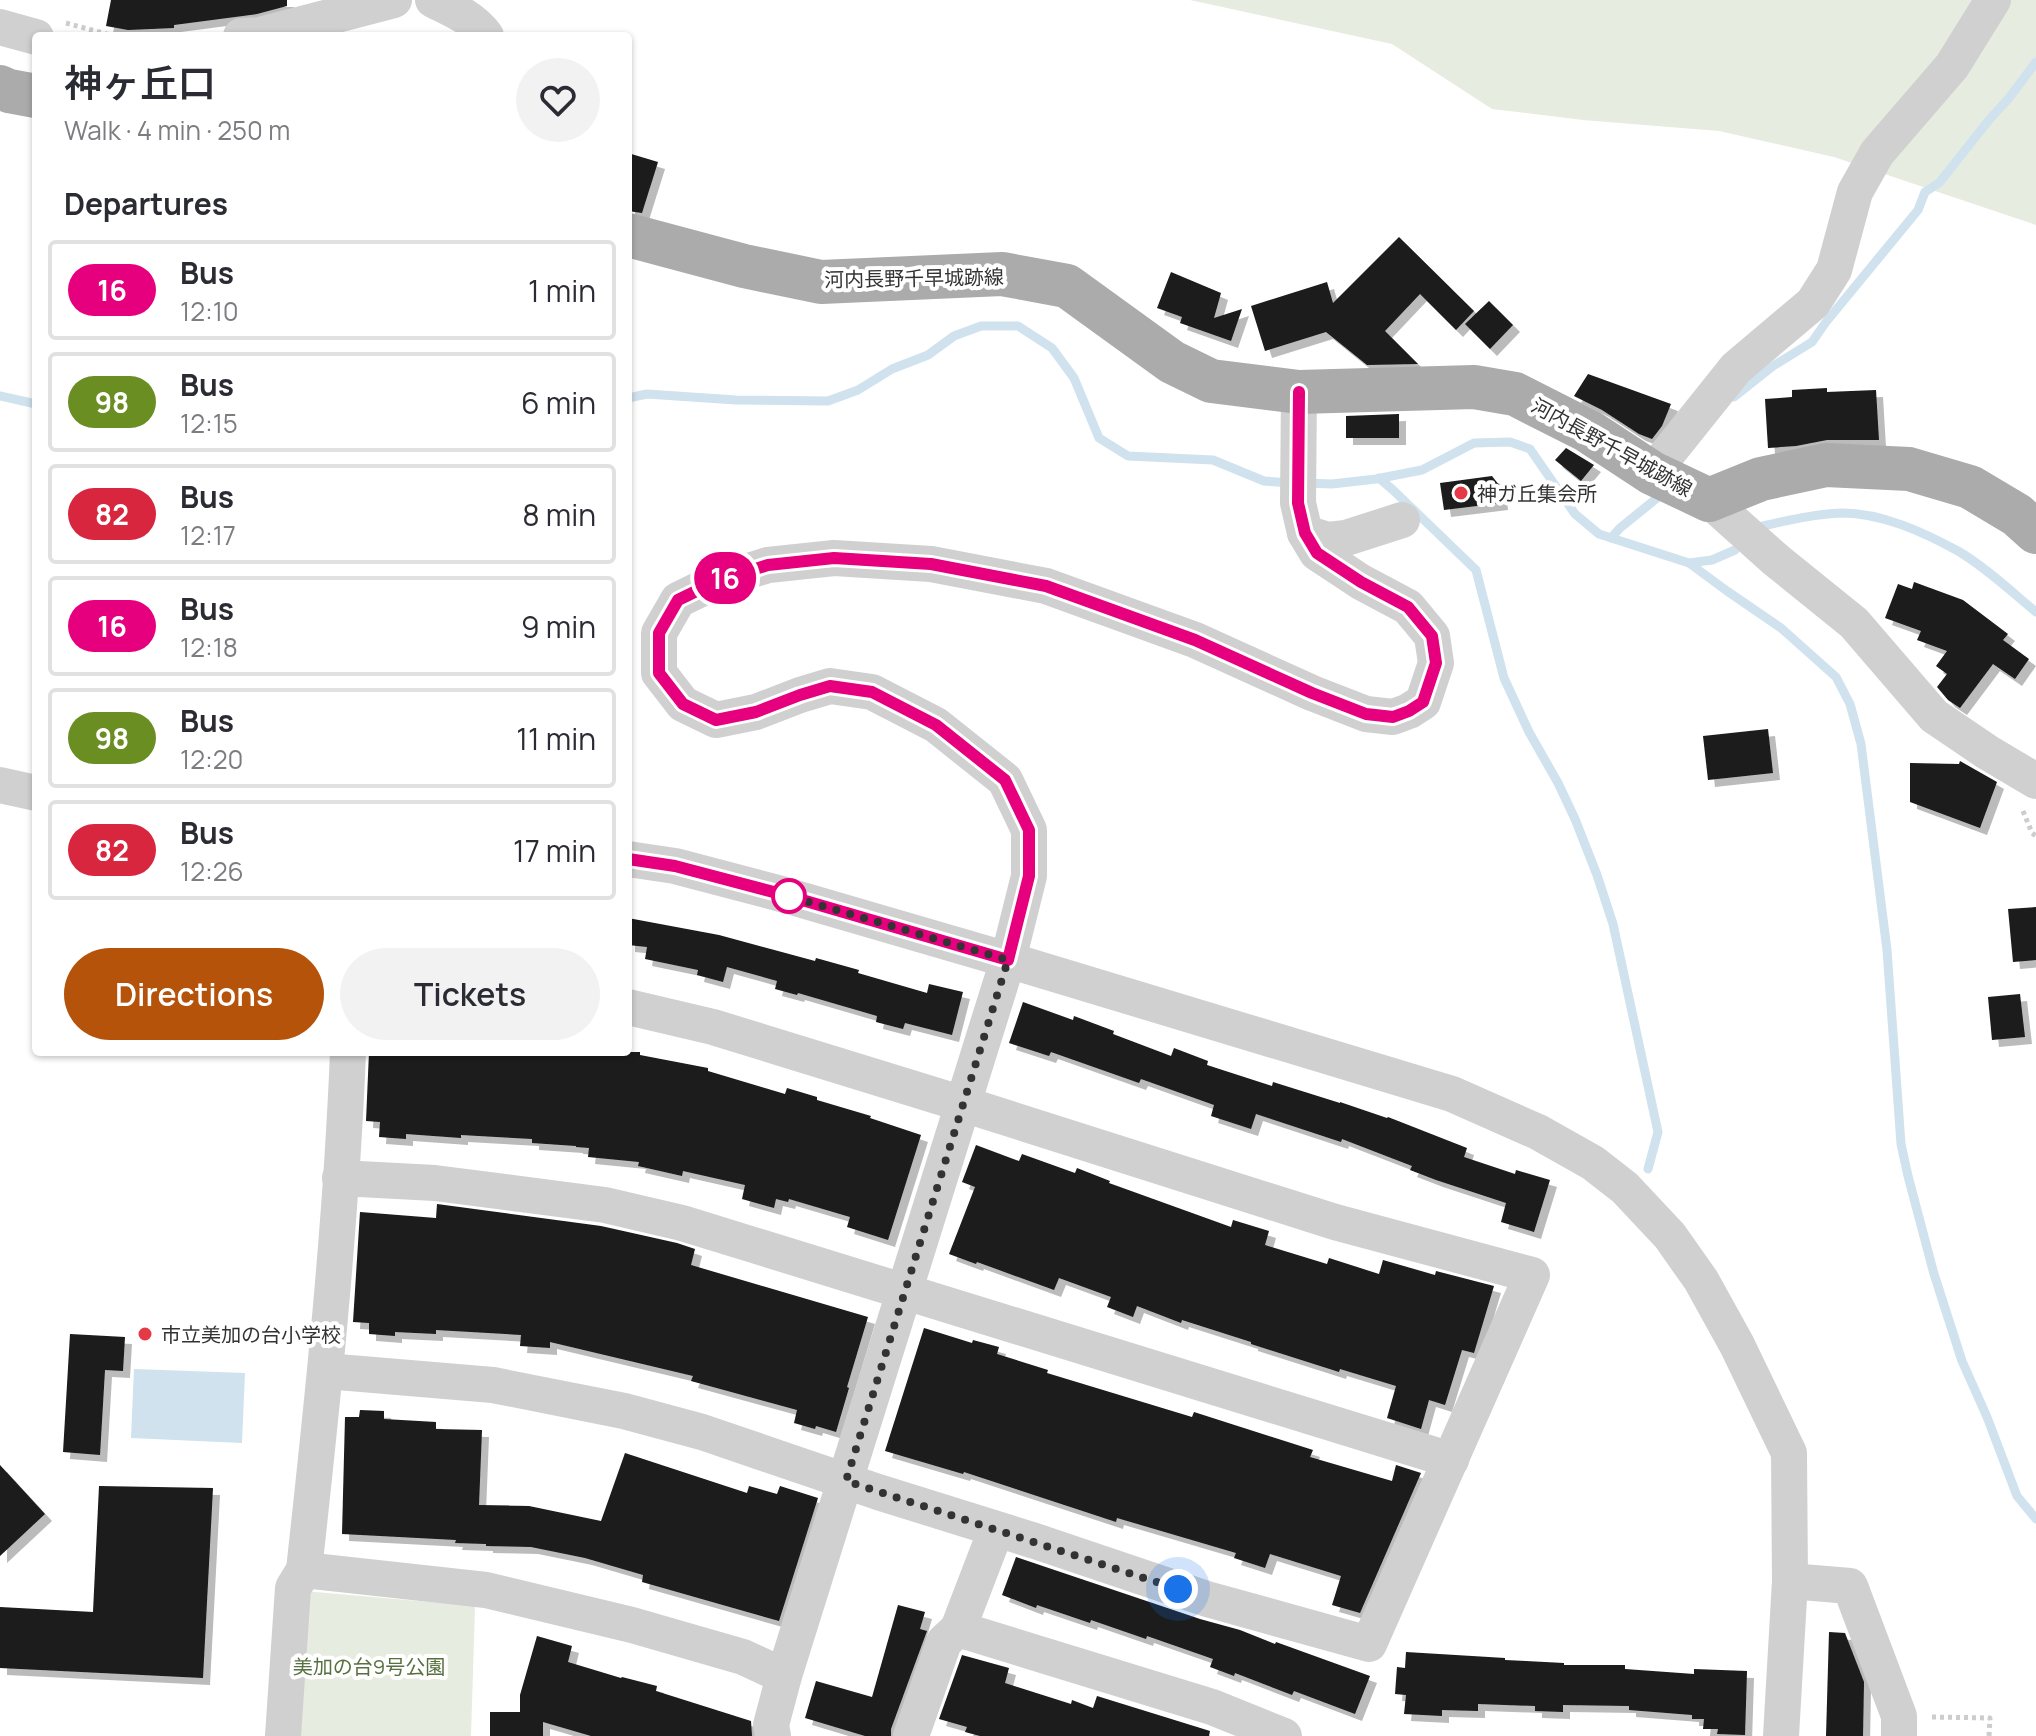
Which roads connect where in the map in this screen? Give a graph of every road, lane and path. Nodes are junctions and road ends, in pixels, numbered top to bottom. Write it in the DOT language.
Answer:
graph roads {
  1 [pos="394,0"];
  2 [pos="433,0"];
  3 [pos="1993,0"];
  4 [pos="0,27"];
  5 [pos="271,32"];
  6 [pos="483,32"];
  7 [pos="32,36"];
  8 [pos="0,87"];
  9 [pos="32,95"];
  10 [pos="632,236"];
  11 [pos="1299,403"];
  12 [pos="1652,473"];
  13 [pos="1709,500"];
  14 [pos="1302,518"];
  15 [pos="1402,520"];
  16 [pos="2036,532"];
  17 [pos="2036,781"];
  18 [pos="0,785"];
  19 [pos="32,792"];
  20 [pos="632,860"];
  21 [pos="1008,960"];
  22 [pos="632,1008"];
  23 [pos="348,1056"];
  24 [pos="963,1104"];
  25 [pos="340,1178"];
  26 [pos="904,1291"];
  27 [pos="326,1371"];
  28 [pos="1451,1460"];
  29 [pos="846,1481"];
  30 [pos="996,1530"];
  31 [pos="304,1570"];
  32 [pos="1790,1581"];
  33 [pos="958,1629"];
  34 [pos="784,1676"];
  35 [pos="1899,1726"];
  36 [pos="283,1736"];
  37 [pos="773,1736"];
  38 [pos="911,1736"];
  39 [pos="1284,1736"];
  40 [pos="1781,1736"];
  41 [pos="1989,1736"];
  1 -- 5 [label="street"];
  2 -- 6 [label="street"];
  3 -- 12 [label="street"];
  4 -- 7 [label="street"];
  8 -- 9 [label="main road"];
  10 -- 11 [label="main road, 河内長野千早城跡線"];
  11 -- 12 [label="main road, 河内長野千早城跡線"];
  11 -- 14 [label="street"];
  12 -- 13 [label="main road, 河内長野千早城跡線"];
  13 -- 16 [label="main road, 河内長野千早城跡線"];
  13 -- 17 [label="street"];
  14 -- 15 [label="street"];
  14 -- 21 [label="street"];
  18 -- 19 [label="street"];
  20 -- 21 [label="street"];
  21 -- 24 [label="street"];
  21 -- 32 [label="street"];
  22 -- 24 [label="street"];
  23 -- 25 [label="street"];
  24 -- 26 [label="street"];
  24 -- 28 [label="street"];
  25 -- 26 [label="street"];
  25 -- 27 [label="street"];
  26 -- 28 [label="street"];
  26 -- 29 [label="street"];
  27 -- 29 [label="street"];
  27 -- 31 [label="street"];
  28 -- 30 [label="street"];
  29 -- 30 [label="street"];
  29 -- 34 [label="street"];
  30 -- 33 [label="street"];
  31 -- 34 [label="street"];
  31 -- 36 [label="street"];
  32 -- 35 [label="street"];
  32 -- 40 [label="street"];
  33 -- 38 [label="street"];
  33 -- 39 [label="street"];
  34 -- 37 [label="street"];
  35 -- 41 [label="path"];
}
